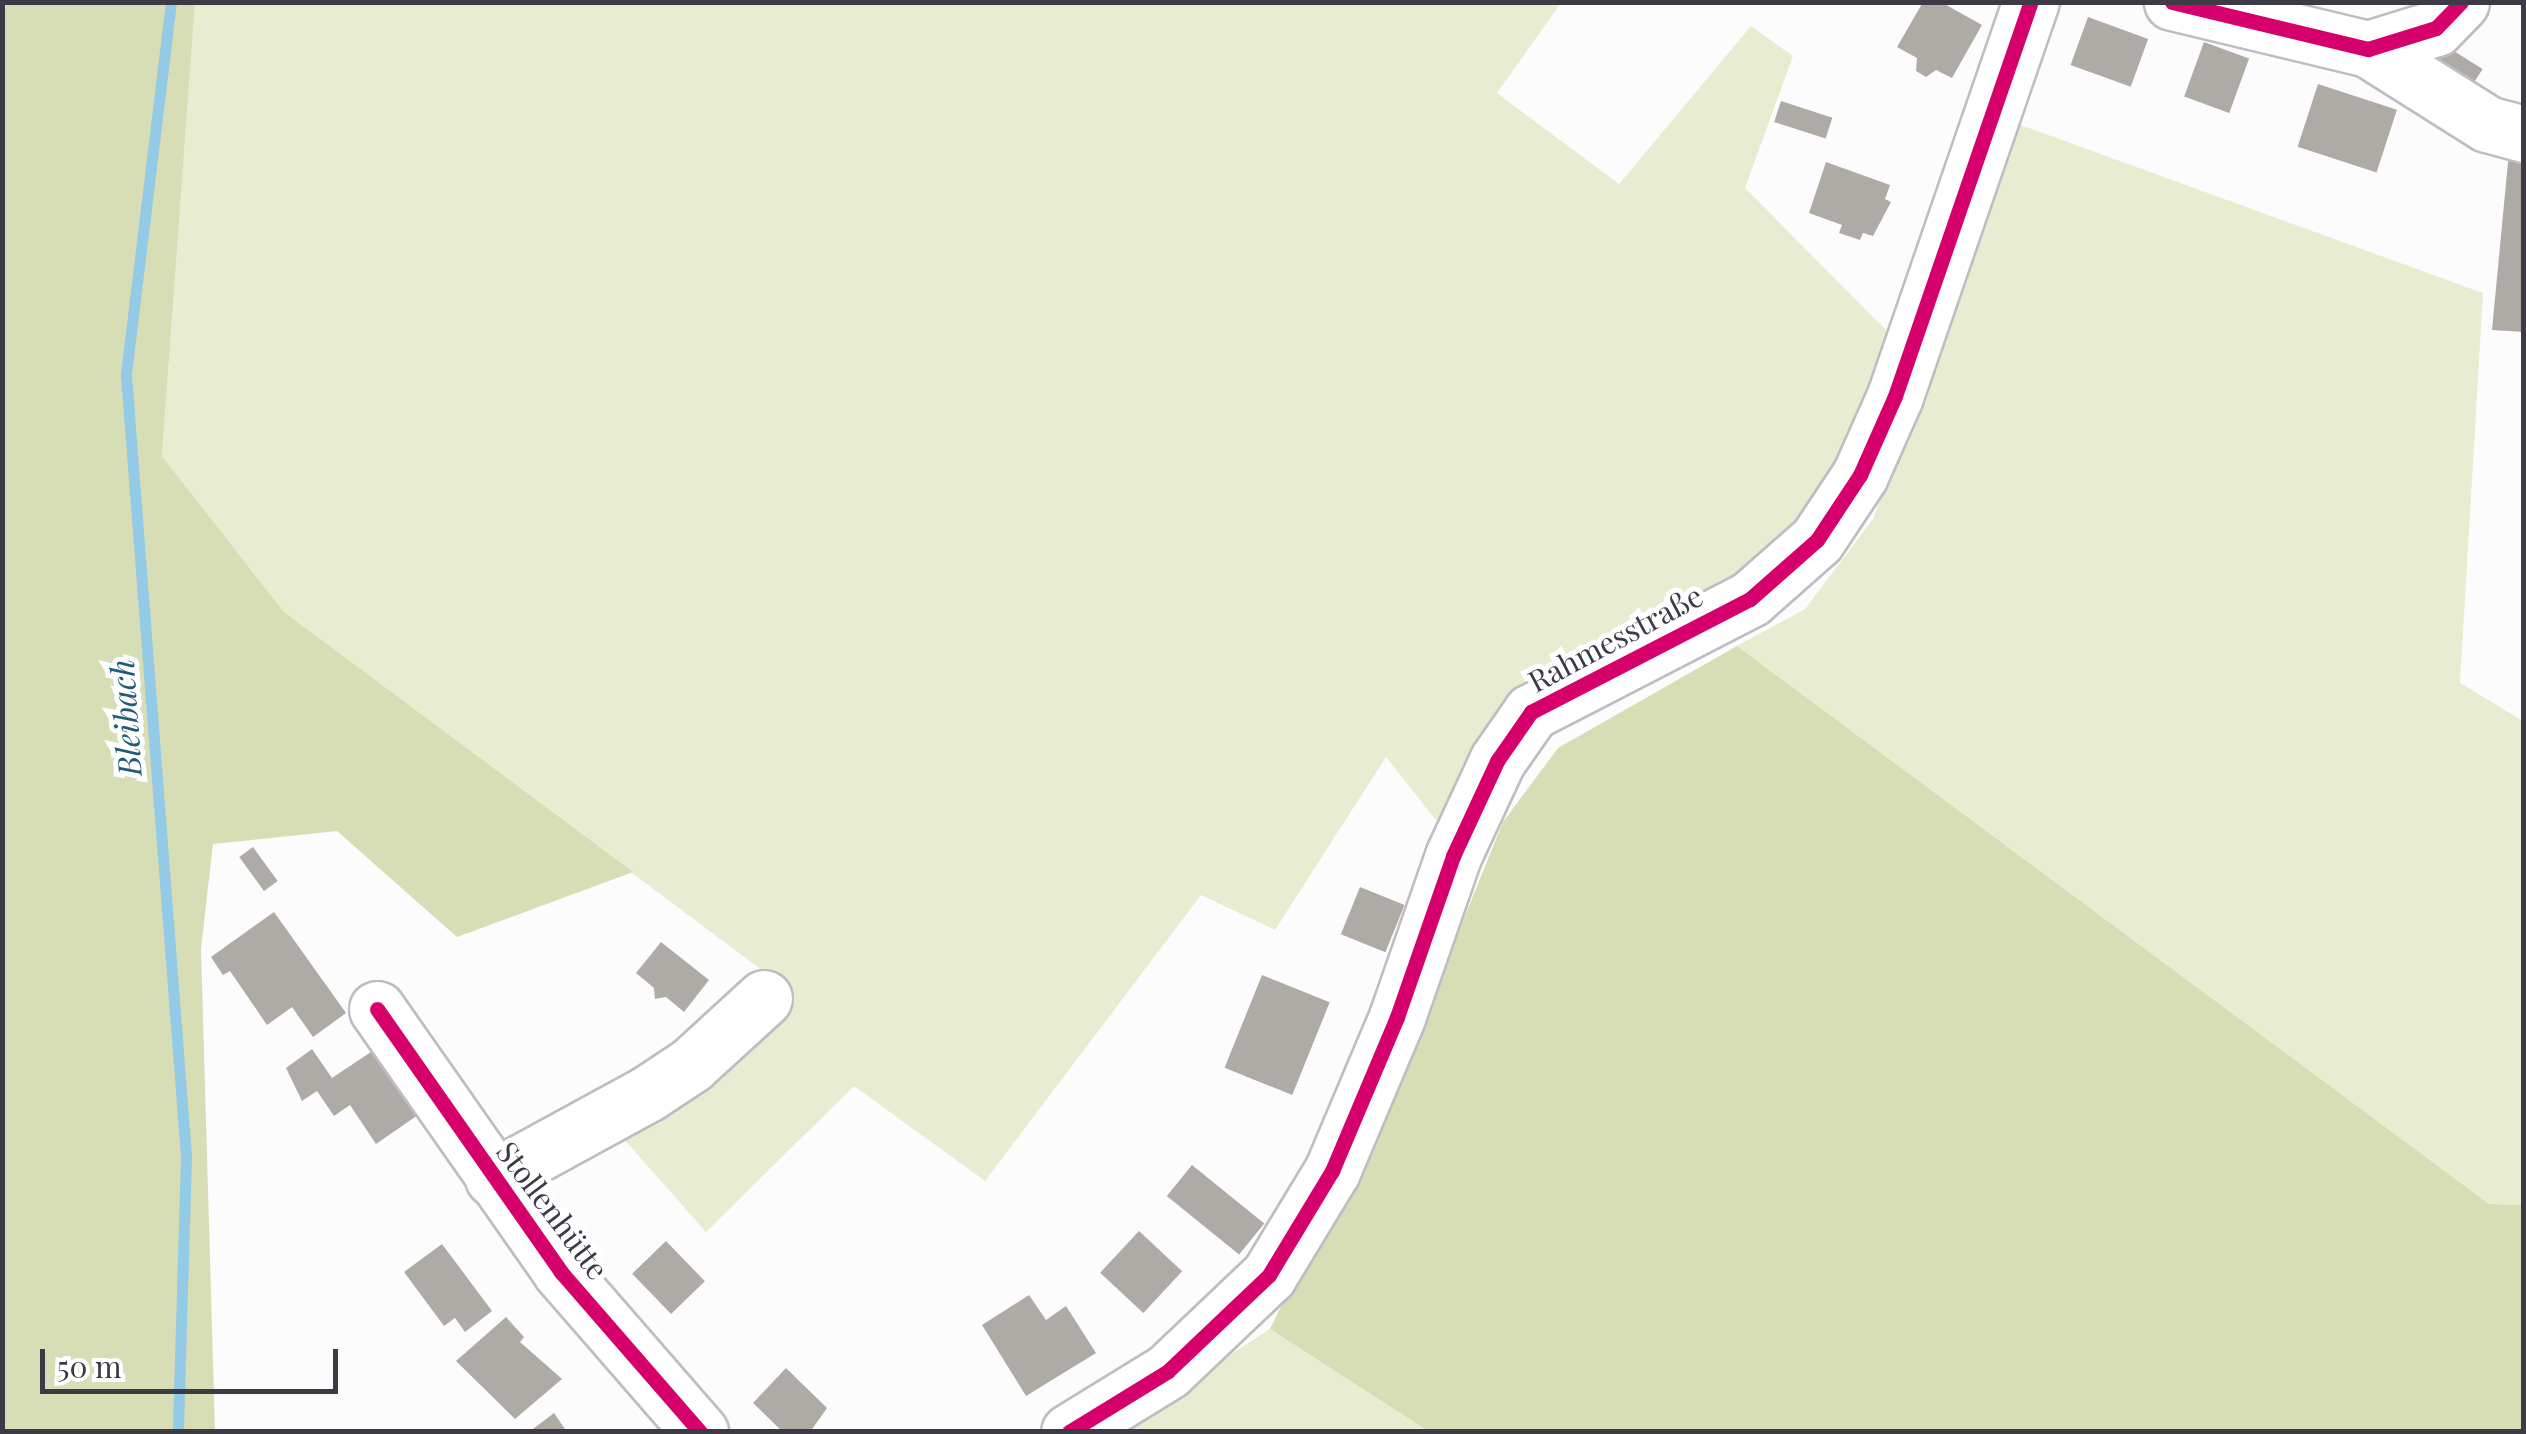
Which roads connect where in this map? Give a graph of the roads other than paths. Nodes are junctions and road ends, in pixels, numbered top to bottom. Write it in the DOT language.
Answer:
graph roads {
  1 [pos="2030,2"];
  2 [pos="2172,2"];
  3 [pos="2461,2"];
  4 [pos="2368,49"];
  5 [pos="2524,134"];
  6 [pos="764,998"];
  7 [pos="377,1009"];
  8 [pos="493,1178"];
  9 [pos="700,1432"];
  10 [pos="1069,1432"];
  1 -- 10 [label="street, Rahmesstraße"];
  2 -- 4 [label="street"];
  3 -- 4 [label="street"];
  4 -- 5 [label="street"];
  6 -- 8 [label="street, Stollenhütte"];
  7 -- 8 [label="street, Stollenhütte"];
  8 -- 9 [label="street, Stollenhütte"];
}
